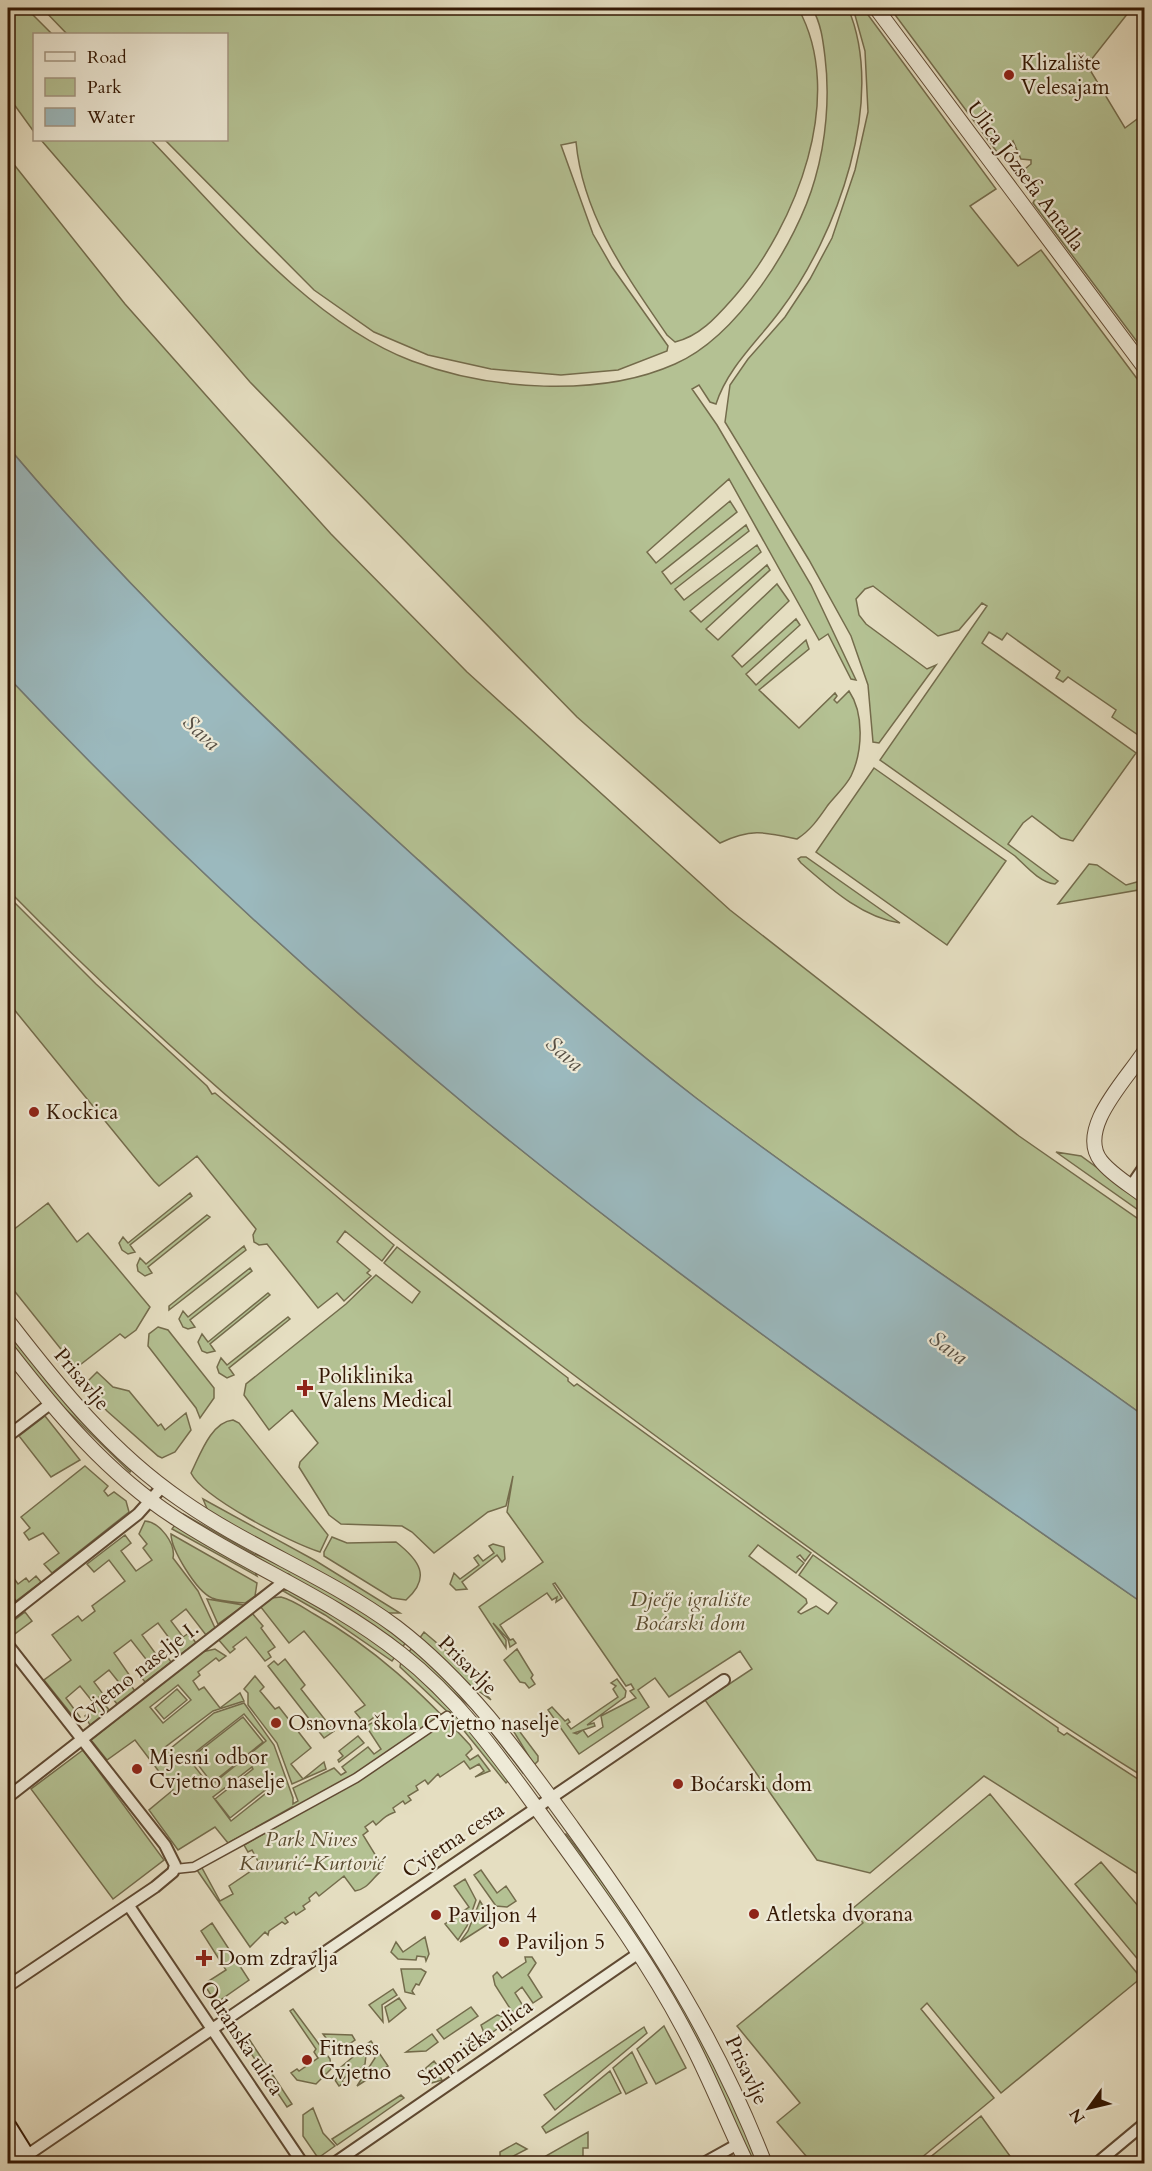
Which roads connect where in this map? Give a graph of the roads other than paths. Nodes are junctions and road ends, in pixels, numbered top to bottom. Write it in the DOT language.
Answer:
graph roads {
  1 [pos="876,8"];
  2 [pos="1144,367"];
  3 [pos="1144,1052"];
  4 [pos="1144,1167"];
  5 [pos="1131,1186"];
  6 [pos="1144,1196"];
  7 [pos="8,1321"];
  8 [pos="8,1350"];
  9 [pos="50,1404"];
  10 [pos="8,1436"];
  11 [pos="162,1486"];
  12 [pos="150,1501"];
  13 [pos="286,1580"];
  14 [pos="8,1616"];
  15 [pos="8,1645"];
  16 [pos="724,1680"];
  17 [pos="447,1716"];
  18 [pos="82,1739"];
  19 [pos="8,1797"];
  20 [pos="551,1797"];
  21 [pos="536,1808"];
  22 [pos="175,1869"];
  23 [pos="129,1906"];
  24 [pos="639,1953"];
  25 [pos="8,1986"];
  26 [pos="212,2029"];
  27 [pos="1144,2124"];
  28 [pos="8,2127"];
  29 [pos="738,2144"];
  30 [pos="8,2156"];
  31 [pos="23,2161"];
  32 [pos="303,2163"];
  33 [pos="333,2163"];
  34 [pos="706,2163"];
  35 [pos="747,2163"];
  36 [pos="765,2163"];
  37 [pos="1096,2163"];
  1 -- 2 [label="street, Ulica Józsefa Antalla"];
  3 -- 5 [label="street"];
  4 -- 5 [label="street"];
  5 -- 6 [label="street"];
  7 -- 11 [label="street, Prisavlje"];
  8 -- 9 [label="street, Prisavlje"];
  9 -- 10 [label="street"];
  9 -- 12 [label="street, Prisavlje"];
  11 -- 12 [label="street"];
  11 -- 20 [label="street, Prisavlje"];
  12 -- 13 [label="street, Prisavlje"];
  12 -- 14 [label="street"];
  13 -- 18 [label="street, Cvjetno naselje I."];
  13 -- 21 [label="street, Prisavlje"];
  15 -- 18 [label="street"];
  16 -- 20 [label="street, Cvjetna cesta"];
  17 -- 22 [label="street"];
  18 -- 19 [label="street, Cvjetno naselje I."];
  18 -- 22 [label="street"];
  20 -- 21 [label="street, Cvjetna cesta"];
  20 -- 36 [label="street, Prisavlje"];
  21 -- 24 [label="street, Prisavlje"];
  21 -- 26 [label="street, Cvjetna cesta"];
  22 -- 23 [label="street"];
  23 -- 25 [label="street"];
  23 -- 26 [label="street, Odranska ulica"];
  24 -- 29 [label="street, Prisavlje"];
  24 -- 33 [label="street, Stupnička ulica"];
  26 -- 31 [label="street, Cvjetna cesta"];
  26 -- 32 [label="street, Odranska ulica"];
  27 -- 37 [label="street"];
  28 -- 31 [label="main road"];
  29 -- 34 [label="street"];
  29 -- 35 [label="street, Prisavlje"];
  30 -- 31 [label="main road"];
}
